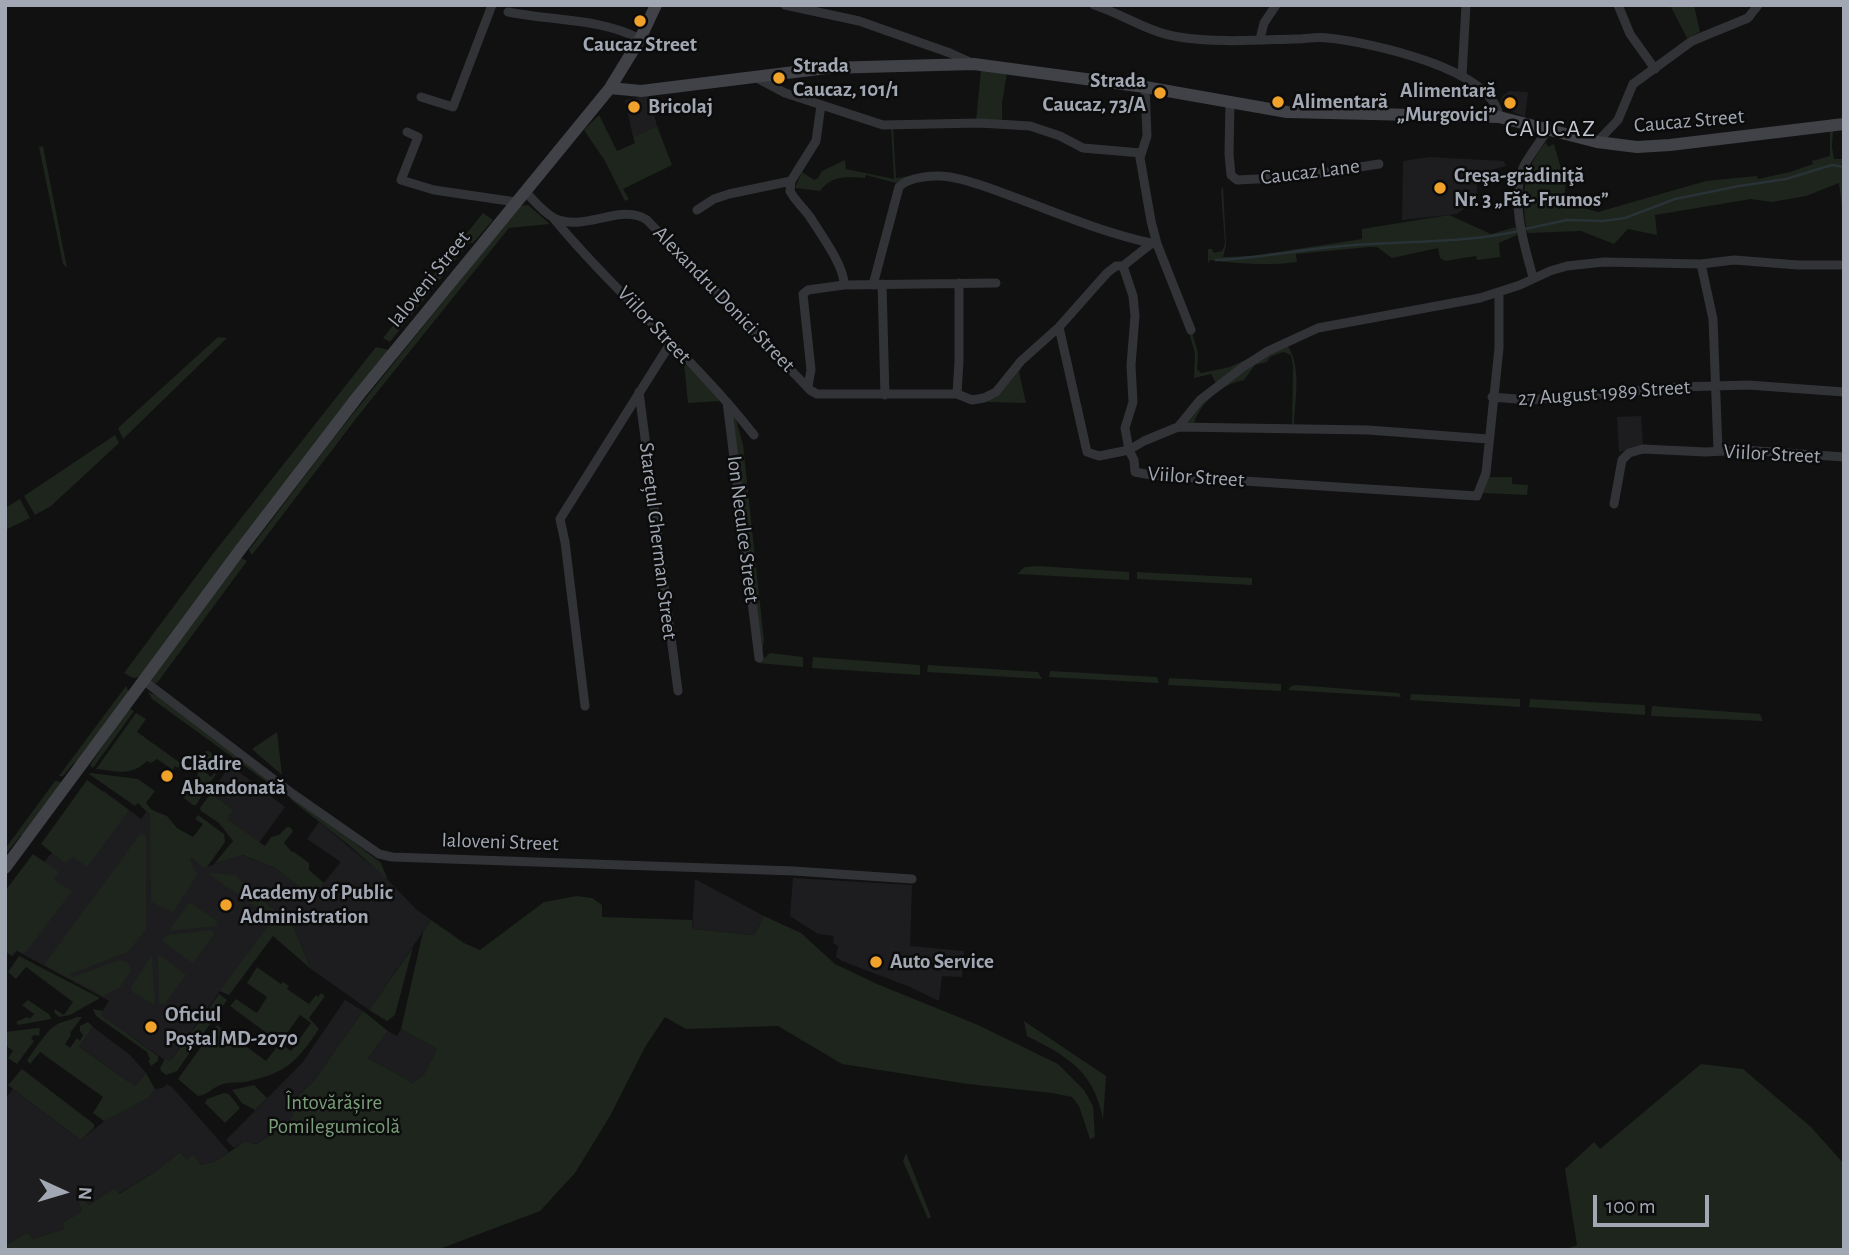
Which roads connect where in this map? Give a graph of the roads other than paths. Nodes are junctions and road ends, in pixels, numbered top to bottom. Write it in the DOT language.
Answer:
graph roads {
  1 [pos="492,5"];
  2 [pos="656,5"];
  3 [pos="785,5"];
  4 [pos="1094,5"];
  5 [pos="1276,5"];
  6 [pos="1466,5"];
  7 [pos="1618,5"];
  8 [pos="1758,5"];
  9 [pos="508,12"];
  10 [pos="640,39"];
  11 [pos="1260,39"];
  12 [pos="974,64"];
  13 [pos="1655,69"];
  14 [pos="754,76"];
  15 [pos="1462,76"];
  16 [pos="610,88"];
  17 [pos="1146,88"];
  18 [pos="421,97"];
  19 [pos="1230,103"];
  20 [pos="821,106"];
  21 [pos="1499,117"];
  22 [pos="1844,124"];
  23 [pos="1548,131"];
  24 [pos="407,132"];
  25 [pos="1597,142"];
  26 [pos="1141,153"];
  27 [pos="1379,164"];
  28 [pos="791,181"];
  29 [pos="520,197"];
  30 [pos="697,210"];
  31 [pos="553,217"];
  32 [pos="1154,244"];
  33 [pos="1701,264"];
  34 [pos="1124,265"];
  35 [pos="1844,265"];
  36 [pos="1533,277"];
  37 [pos="996,283"];
  38 [pos="959,284"];
  39 [pos="844,285"];
  40 [pos="878,285"];
  41 [pos="1499,293"];
  42 [pos="1059,327"];
  43 [pos="1191,330"];
  44 [pos="670,344"];
  45 [pos="1716,385"];
  46 [pos="808,386"];
  47 [pos="639,392"];
  48 [pos="1844,392"];
  49 [pos="957,394"];
  50 [pos="885,395"];
  51 [pos="1492,397"];
  52 [pos="727,400"];
  53 [pos="1178,427"];
  54 [pos="754,435"];
  55 [pos="1488,439"];
  56 [pos="1129,450"];
  57 [pos="1718,450"];
  58 [pos="1844,457"];
  59 [pos="1614,504"];
  60 [pos="759,658"];
  61 [pos="144,680"];
  62 [pos="678,691"];
  63 [pos="585,706"];
  64 [pos="5,868"];
  65 [pos="912,879"];
  1 -- 18 [label="street"];
  2 -- 10 [label="street"];
  3 -- 12 [label="street"];
  4 -- 11 [label="street"];
  5 -- 11 [label="street"];
  6 -- 15 [label="street"];
  7 -- 13 [label="street"];
  8 -- 13 [label="street"];
  9 -- 10 [label="street"];
  10 -- 16 [label="street"];
  11 -- 15 [label="street"];
  12 -- 14 [label="street, Caucaz Street"];
  12 -- 17 [label="street, Caucaz Street"];
  13 -- 25 [label="street"];
  14 -- 16 [label="street, Caucaz Street"];
  14 -- 20 [label="street"];
  15 -- 21 [label="street"];
  16 -- 29 [label="street"];
  17 -- 19 [label="street, Caucaz Street"];
  17 -- 26 [label="street"];
  19 -- 21 [label="street, Caucaz Street"];
  19 -- 27 [label="street, Caucaz Lane"];
  20 -- 26 [label="street"];
  20 -- 28 [label="street"];
  21 -- 23 [label="street, Caucaz Street"];
  22 -- 25 [label="street, Caucaz Street"];
  23 -- 25 [label="street, Caucaz Street"];
  23 -- 36 [label="street"];
  24 -- 29 [label="street"];
  26 -- 32 [label="street"];
  28 -- 30 [label="street, Alexandru Donici Street"];
  28 -- 39 [label="street"];
  29 -- 31 [label="street"];
  29 -- 61 [label="street, Ialoveni Street"];
  31 -- 44 [label="street, Viilor Street"];
  31 -- 46 [label="street, Alexandru Donici Street"];
  32 -- 34 [label="street, Alexandru Donici Street"];
  32 -- 40 [label="street"];
  32 -- 43 [label="street"];
  33 -- 35 [label="street"];
  33 -- 36 [label="street"];
  33 -- 45 [label="street"];
  34 -- 42 [label="street, Alexandru Donici Street"];
  34 -- 56 [label="street"];
  36 -- 41 [label="street"];
  37 -- 38 [label="street, Alexandru Donici Street"];
  38 -- 40 [label="street, Alexandru Donici Street"];
  38 -- 49 [label="street"];
  39 -- 40 [label="street, Alexandru Donici Street"];
  39 -- 46 [label="street, Alexandru Donici Street"];
  40 -- 50 [label="street"];
  41 -- 51 [label="street"];
  41 -- 53 [label="street"];
  42 -- 49 [label="street, Alexandru Donici Street"];
  42 -- 56 [label="street"];
  44 -- 47 [label="street"];
  44 -- 52 [label="street, Viilor Street"];
  45 -- 48 [label="street, 27 August 1989 Street"];
  45 -- 51 [label="street, 27 August 1989 Street"];
  45 -- 57 [label="street, 27 August 1989 Street"];
  46 -- 50 [label="street, Alexandru Donici Street"];
  47 -- 62 [label="street, Starețul Gherman Street"];
  47 -- 63 [label="street"];
  49 -- 50 [label="street, Alexandru Donici Street"];
  51 -- 55 [label="street"];
  52 -- 54 [label="street, Viilor Street"];
  52 -- 60 [label="street, Ion Neculce Street"];
  53 -- 55 [label="street, Viilor Street"];
  53 -- 56 [label="street, Viilor Street"];
  55 -- 56 [label="street, Viilor Street"];
  57 -- 58 [label="street, Viilor Street"];
  57 -- 59 [label="street, Viilor Street"];
  61 -- 64 [label="street, Ialoveni Street"];
  61 -- 65 [label="street, Ialoveni Street"];
}
